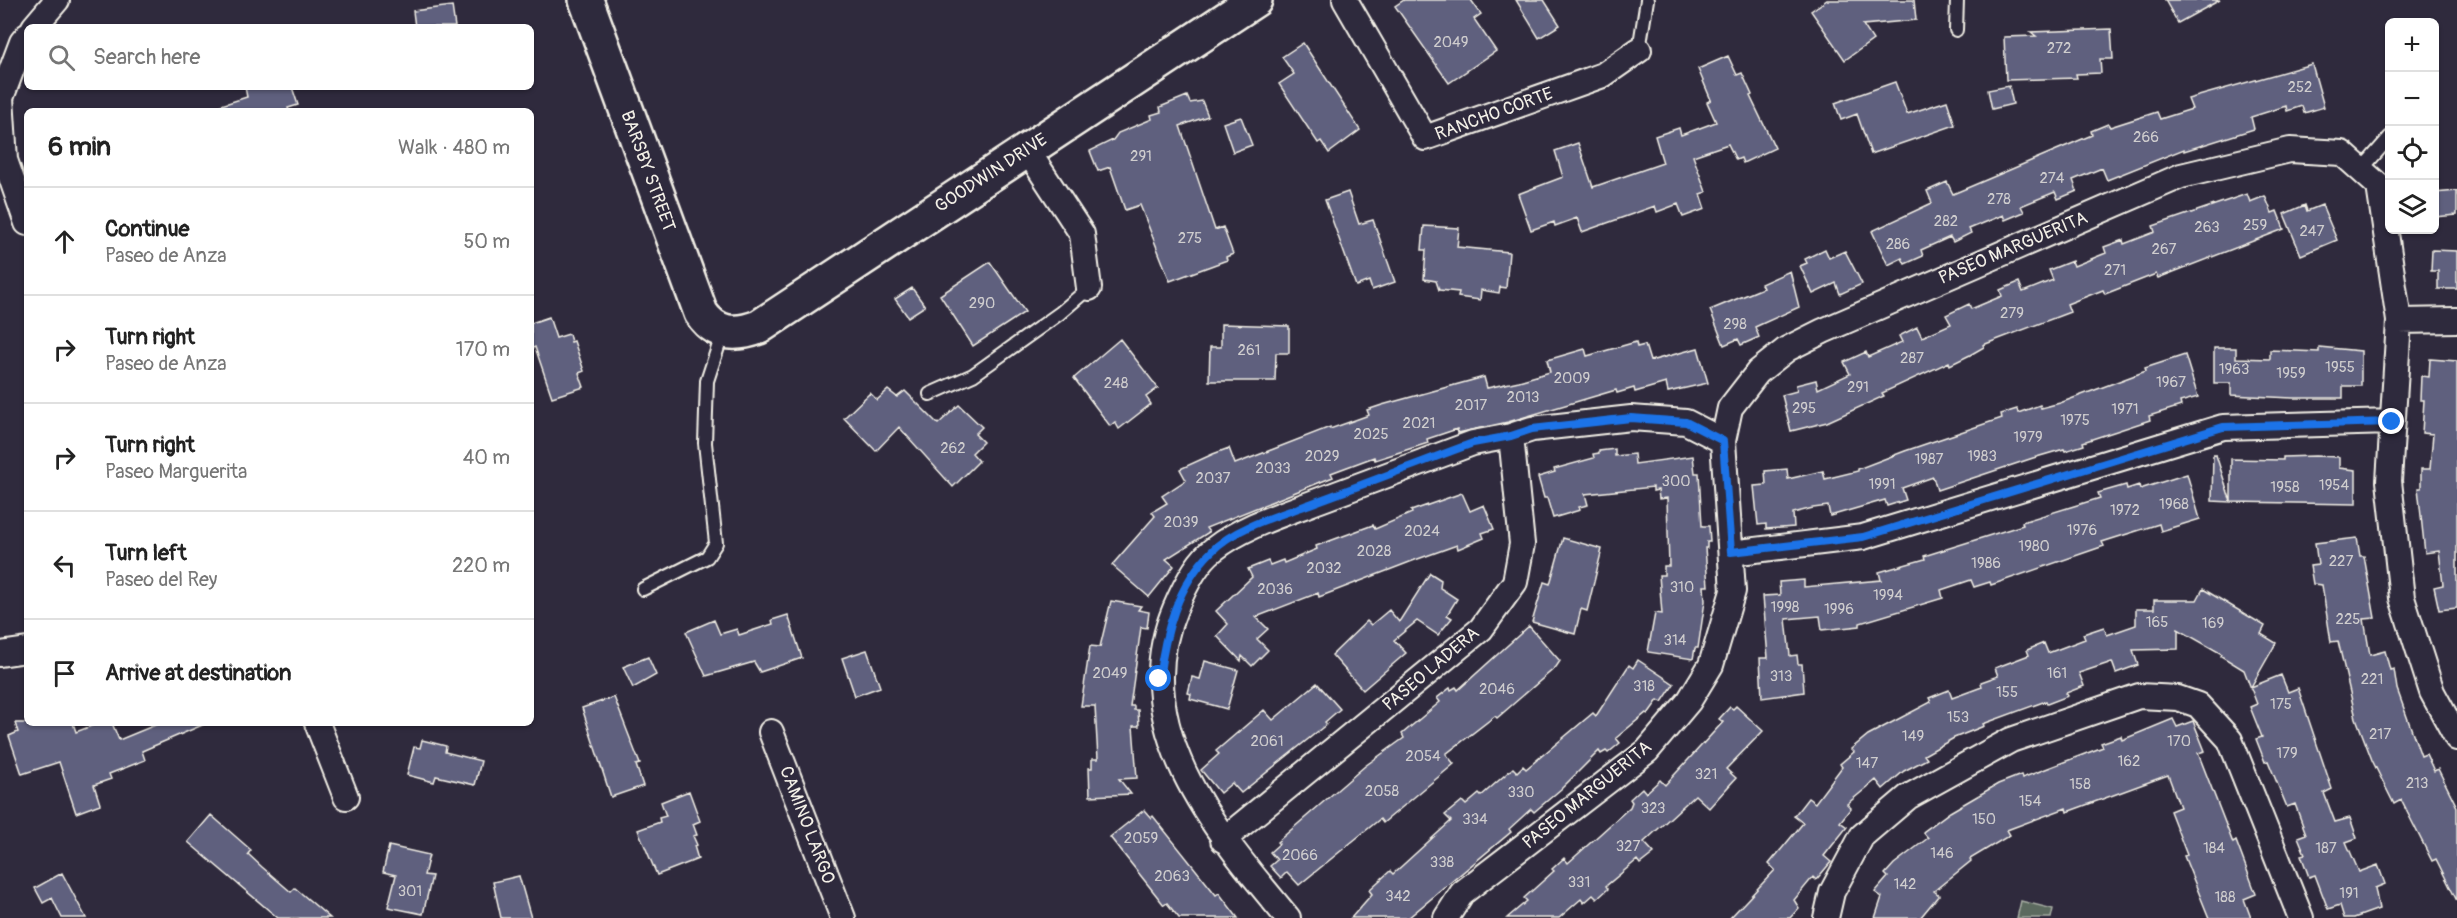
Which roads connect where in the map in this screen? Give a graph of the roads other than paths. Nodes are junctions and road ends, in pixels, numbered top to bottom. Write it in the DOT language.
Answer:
graph roads {
  1 [pos="57,0"];
  2 [pos="586,0"];
  3 [pos="1255,0"];
  4 [pos="1345,0"];
  5 [pos="1647,0"];
  6 [pos="1957,0"];
  7 [pos="37,24"];
  8 [pos="1956,30"];
  9 [pos="24,40"];
  10 [pos="1639,50"];
  11 [pos="2385,143"];
  12 [pos="1027,150"];
  13 [pos="2361,170"];
  14 [pos="24,214"];
  15 [pos="1089,288"];
  16 [pos="2457,320"];
  17 [pos="2399,321"];
  18 [pos="724,330"];
  19 [pos="930,394"];
  20 [pos="2392,422"];
  21 [pos="1511,436"];
  22 [pos="1723,441"];
  23 [pos="1731,552"];
  24 [pos="643,589"];
  25 [pos="24,650"];
  26 [pos="0,654"];
  27 [pos="318,726"];
  28 [pos="771,732"];
  29 [pos="2457,738"];
  30 [pos="346,797"];
  31 [pos="1223,840"];
  32 [pos="843,918"];
  33 [pos="1288,918"];
  34 [pos="1446,918"];
  35 [pos="1826,918"];
  36 [pos="2301,918"];
  1 -- 7 [label="street"];
  2 -- 18 [label="street, BARSBY STREET"];
  3 -- 12 [label="street, GOODWIN DRIVE"];
  4 -- 10 [label="street, RANCHO CORTE"];
  5 -- 10 [label="lane"];
  6 -- 8 [label="lane"];
  9 -- 14 [label="street"];
  11 -- 13 [label="lane"];
  12 -- 15 [label="street"];
  12 -- 18 [label="street, GOODWIN DRIVE"];
  13 -- 17 [label="street, PASEO MARGUERITA"];
  13 -- 22 [label="street, PASEO MARGUERITA"];
  15 -- 19 [label="lane"];
  16 -- 17 [label="street"];
  17 -- 20 [label="street, PASEO MARGUERITA"];
  18 -- 24 [label="lane"];
  20 -- 23 [label="street"];
  20 -- 29 [label="street, PASEO MARGUERITA"];
  21 -- 22 [label="street"];
  21 -- 31 [label="street, PASEO LADERA"];
  21 -- 31 [label="street"];
  22 -- 23 [label="street, PASEO MARGUERITA"];
  23 -- 34 [label="street, PASEO MARGUERITA"];
  25 -- 26 [label="street"];
  27 -- 30 [label="street"];
  28 -- 32 [label="street, CAMINO LARGO"];
  31 -- 33 [label="street"];
  35 -- 36 [label="street"];
}
